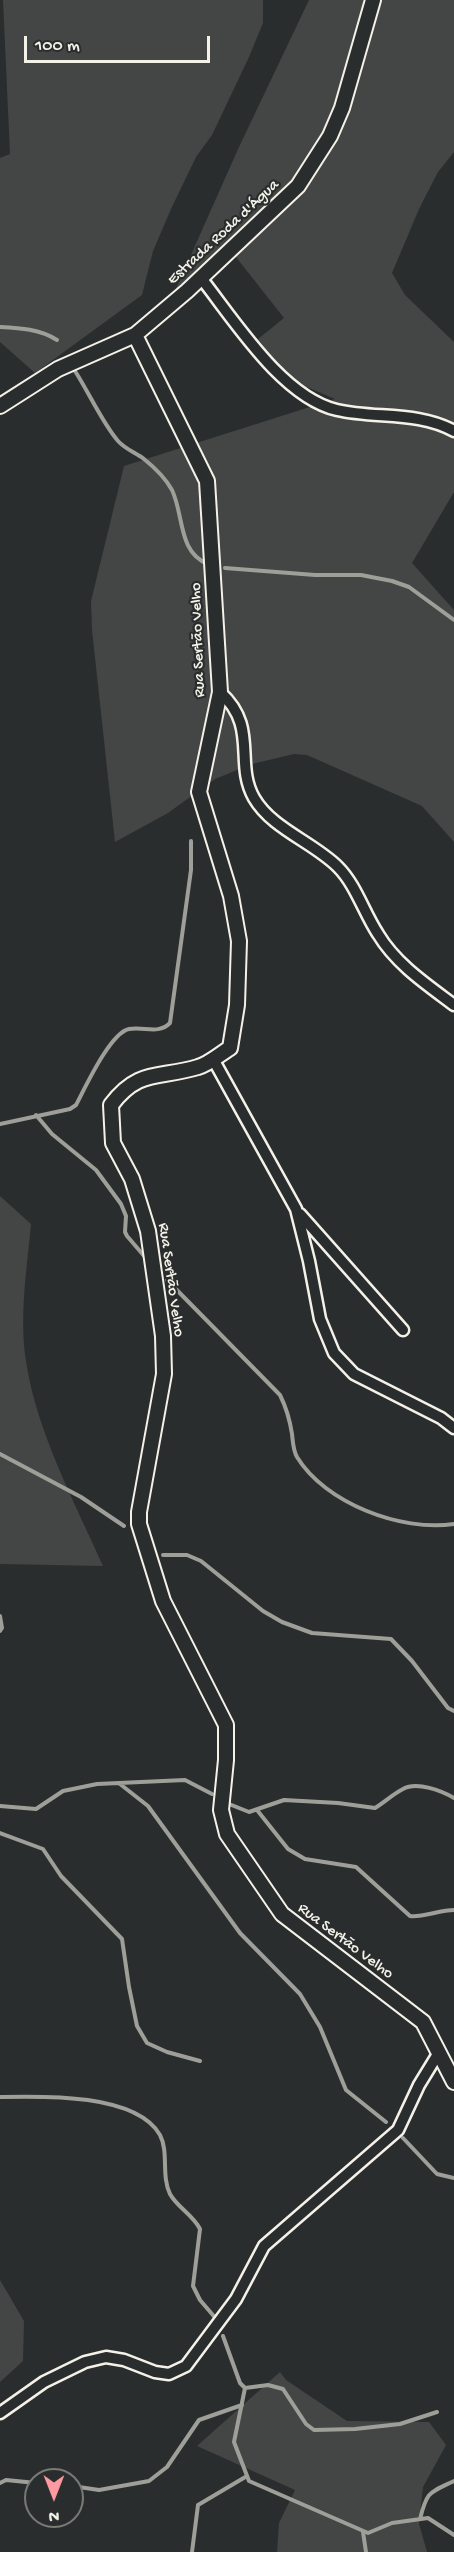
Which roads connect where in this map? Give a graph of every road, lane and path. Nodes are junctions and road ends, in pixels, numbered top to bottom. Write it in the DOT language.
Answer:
graph roads {
  1 [pos="373,0"];
  2 [pos="201,278"];
  3 [pos="135,335"];
  4 [pos="0,406"];
  5 [pos="454,431"];
  6 [pos="220,692"];
  7 [pos="454,1005"];
  8 [pos="213,1059"];
  9 [pos="296,1209"];
  10 [pos="403,1330"];
  11 [pos="454,1428"];
  12 [pos="438,2054"];
  13 [pos="454,2082"];
  14 [pos="0,2413"];
  1 -- 2 [label="street, Estrada Roda d'Água"];
  2 -- 3 [label="street, Estrada Roda d'Água"];
  2 -- 5 [label="street"];
  3 -- 4 [label="street, Estrada Roda d'Água"];
  3 -- 6 [label="street, Rua Sertão Velho"];
  6 -- 7 [label="street"];
  6 -- 8 [label="street, Rua Sertão Velho"];
  8 -- 9 [label="street"];
  8 -- 12 [label="street, Rua Sertão Velho"];
  9 -- 10 [label="street"];
  9 -- 11 [label="street"];
  12 -- 13 [label="street, Rua Sertão Velho"];
  12 -- 14 [label="street"];
}
